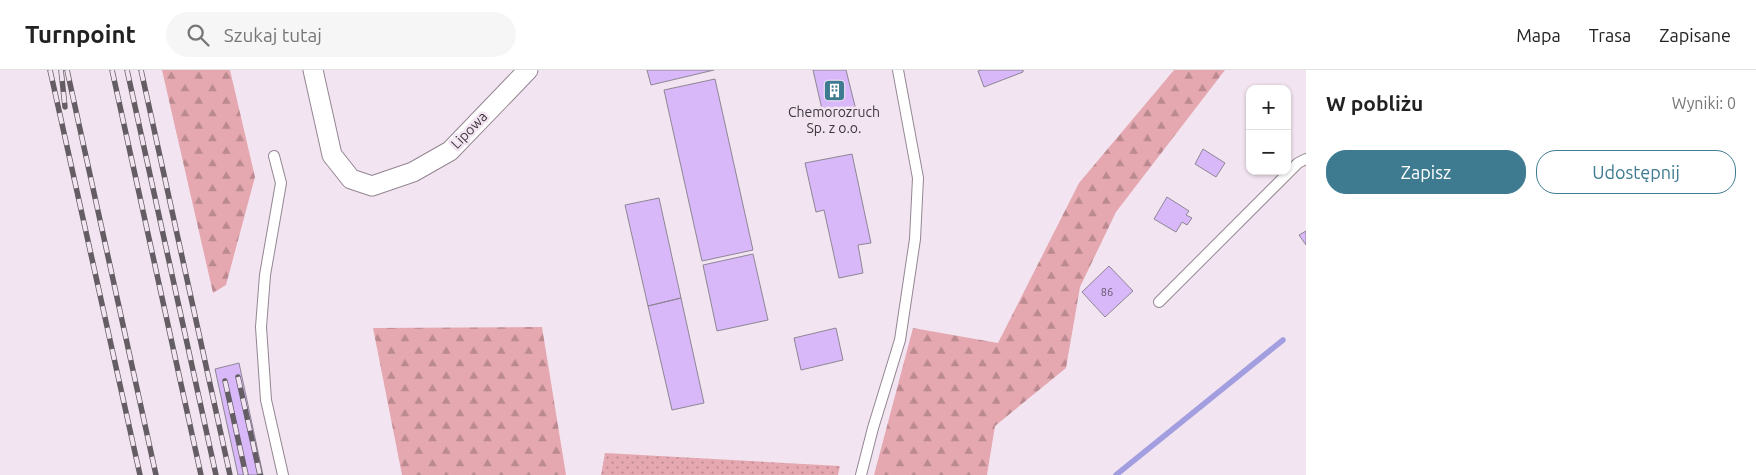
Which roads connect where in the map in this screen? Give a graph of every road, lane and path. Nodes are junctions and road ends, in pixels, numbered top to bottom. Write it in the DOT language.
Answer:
graph roads {
  1 [pos="313,70"];
  2 [pos="528,70"];
  3 [pos="898,70"];
  4 [pos="274,156"];
  5 [pos="1306,159"];
  6 [pos="1159,302"];
  7 [pos="283,475"];
  8 [pos="861,475"];
  1 -- 2 [label="street, Lipowa"];
  3 -- 8 [label="lane"];
  4 -- 7 [label="lane"];
  5 -- 6 [label="lane"];
}
